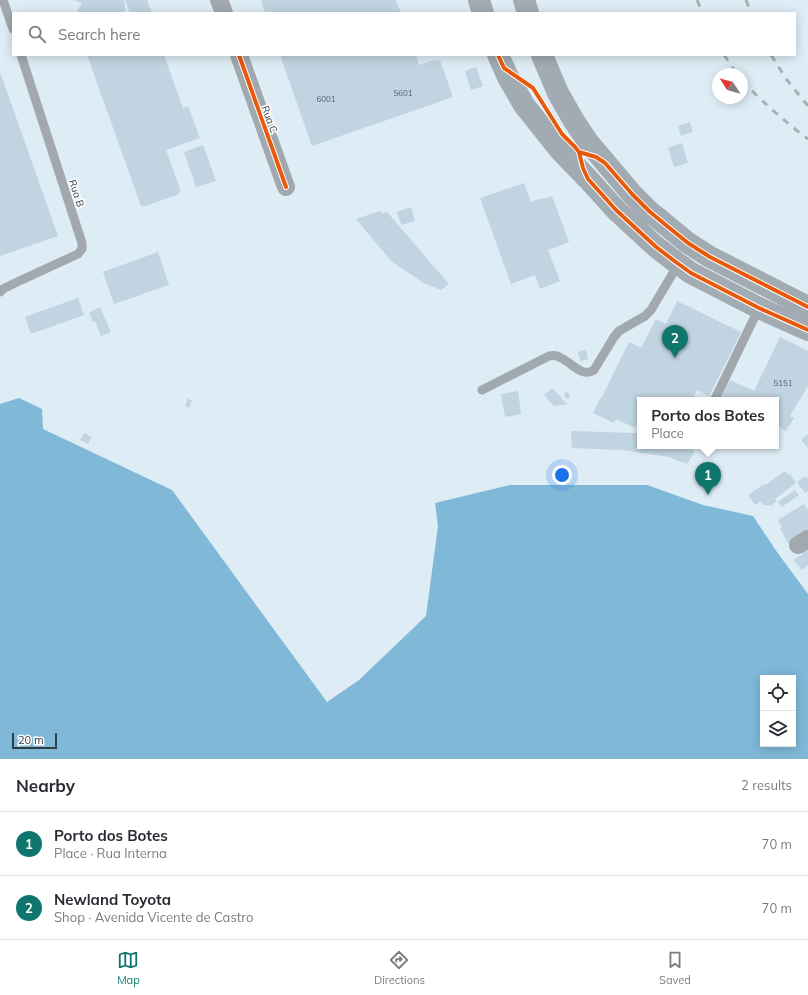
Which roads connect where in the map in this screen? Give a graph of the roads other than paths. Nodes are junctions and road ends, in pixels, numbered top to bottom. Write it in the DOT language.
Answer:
graph roads {
  1 [pos="4,0"];
  2 [pos="219,0"];
  3 [pos="479,0"];
  4 [pos="524,0"];
  5 [pos="224,12"];
  6 [pos="483,12"];
  7 [pos="528,12"];
  8 [pos="12,27"];
  9 [pos="21,56"];
  10 [pos="239,56"];
  11 [pos="498,56"];
  12 [pos="542,56"];
  13 [pos="286,187"];
  14 [pos="684,254"];
  15 [pos="0,292"];
  16 [pos="808,307"];
  17 [pos="759,308"];
  18 [pos="808,330"];
  19 [pos="482,390"];
  20 [pos="716,397"];
  1 -- 8 [label="lane"];
  2 -- 5 [label="street"];
  3 -- 6 [label="main road"];
  4 -- 7 [label="main road"];
  9 -- 15 [label="lane, Rua B"];
  10 -- 13 [label="street, Rua C"];
  11 -- 14 [label="main road"];
  12 -- 14 [label="main road"];
  14 -- 16 [label="main road"];
  14 -- 17 [label="main road"];
  14 -- 19 [label="lane"];
  17 -- 18 [label="main road"];
  17 -- 20 [label="lane"];
}
